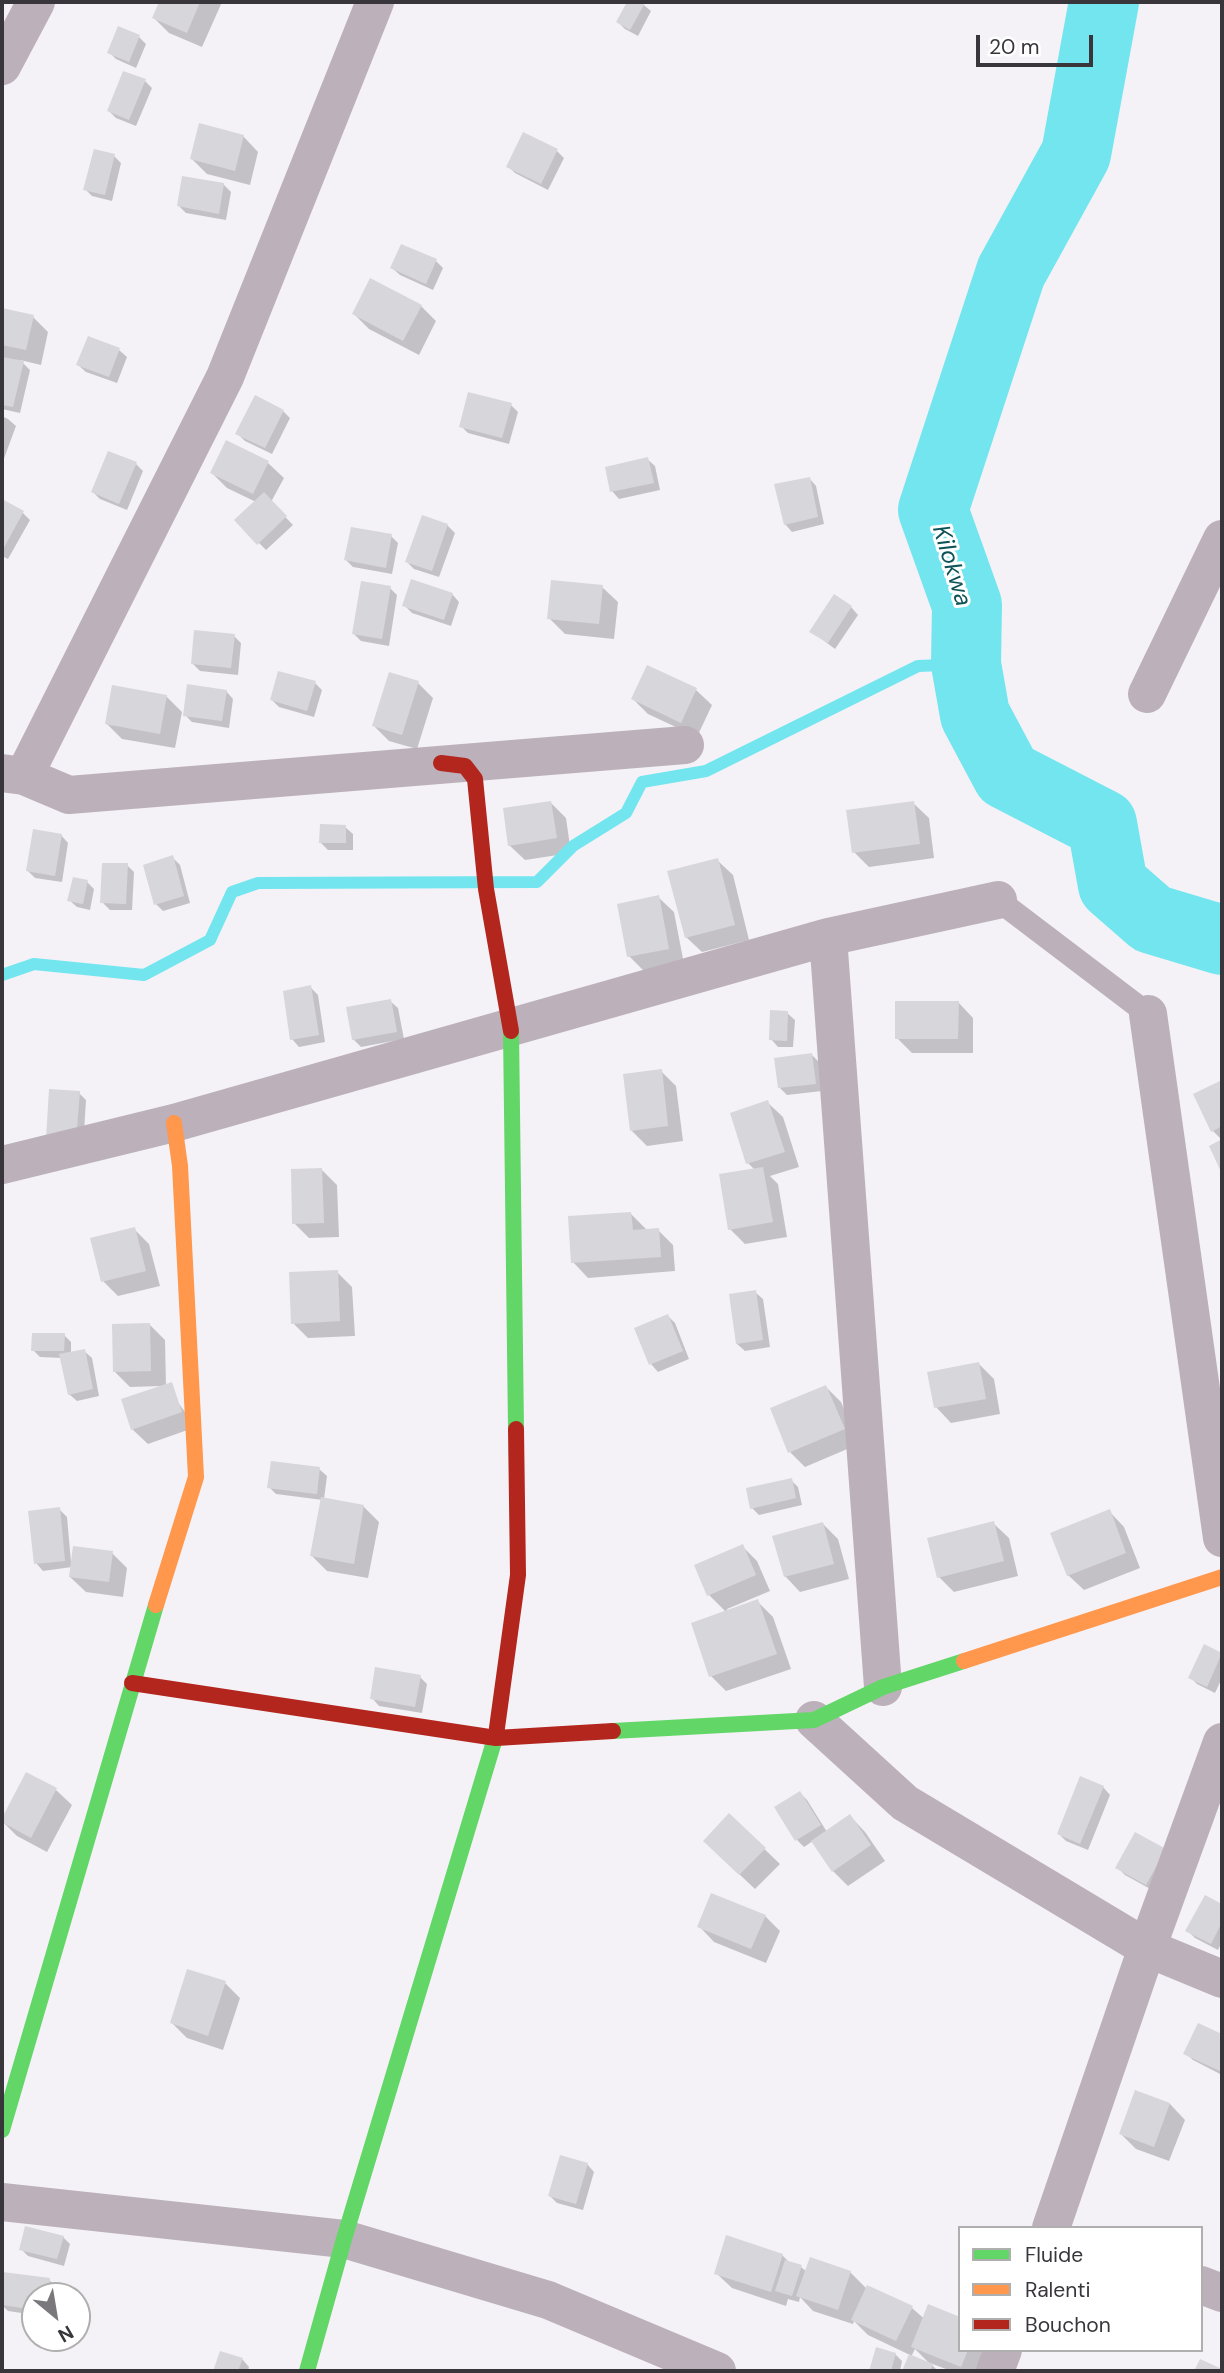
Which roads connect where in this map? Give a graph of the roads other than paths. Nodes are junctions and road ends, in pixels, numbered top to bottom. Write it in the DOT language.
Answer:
graph roads {
  1 [pos="36,2"];
  2 [pos="375,2"];
  3 [pos="2,66"];
  4 [pos="1222,539"];
  5 [pos="1147,694"];
  6 [pos="685,745"];
  7 [pos="441,764"];
  8 [pos="13,774"];
  9 [pos="998,900"];
  10 [pos="828,937"];
  11 [pos="1148,1014"];
  12 [pos="510,1026"];
  13 [pos="174,1123"];
  14 [pos="2,1165"];
  15 [pos="1222,1538"];
  16 [pos="1222,1577"];
  17 [pos="132,1683"];
  18 [pos="883,1687"];
  19 [pos="814,1720"];
  20 [pos="496,1738"];
  21 [pos="1222,1742"];
  22 [pos="1147,1948"];
  23 [pos="1222,1979"];
  24 [pos="2,2130"];
  25 [pos="2,2202"];
  26 [pos="1052,2226"];
  27 [pos="344,2239"];
  28 [pos="1203,2286"];
  29 [pos="1222,2293"];
  30 [pos="1002,2352"];
  31 [pos="307,2371"];
  32 [pos="718,2371"];
  33 [pos="995,2371"];
  1 -- 3 [label="street"];
  2 -- 8 [label="street"];
  4 -- 5 [label="street"];
  6 -- 7 [label="street"];
  7 -- 8 [label="street"];
  7 -- 12 [label="street"];
  9 -- 10 [label="street"];
  9 -- 11 [label="lane"];
  10 -- 12 [label="street"];
  10 -- 18 [label="street"];
  11 -- 15 [label="street"];
  12 -- 13 [label="street"];
  12 -- 20 [label="street"];
  13 -- 14 [label="street"];
  13 -- 17 [label="street"];
  16 -- 18 [label="street"];
  17 -- 20 [label="street"];
  17 -- 24 [label="street"];
  18 -- 19 [label="street"];
  19 -- 20 [label="street"];
  19 -- 22 [label="street"];
  20 -- 27 [label="street"];
  21 -- 22 [label="street"];
  22 -- 23 [label="street"];
  22 -- 26 [label="street"];
  25 -- 27 [label="street"];
  27 -- 31 [label="street"];
  27 -- 32 [label="street"];
  28 -- 29 [label="street"];
  30 -- 33 [label="street"];
}
